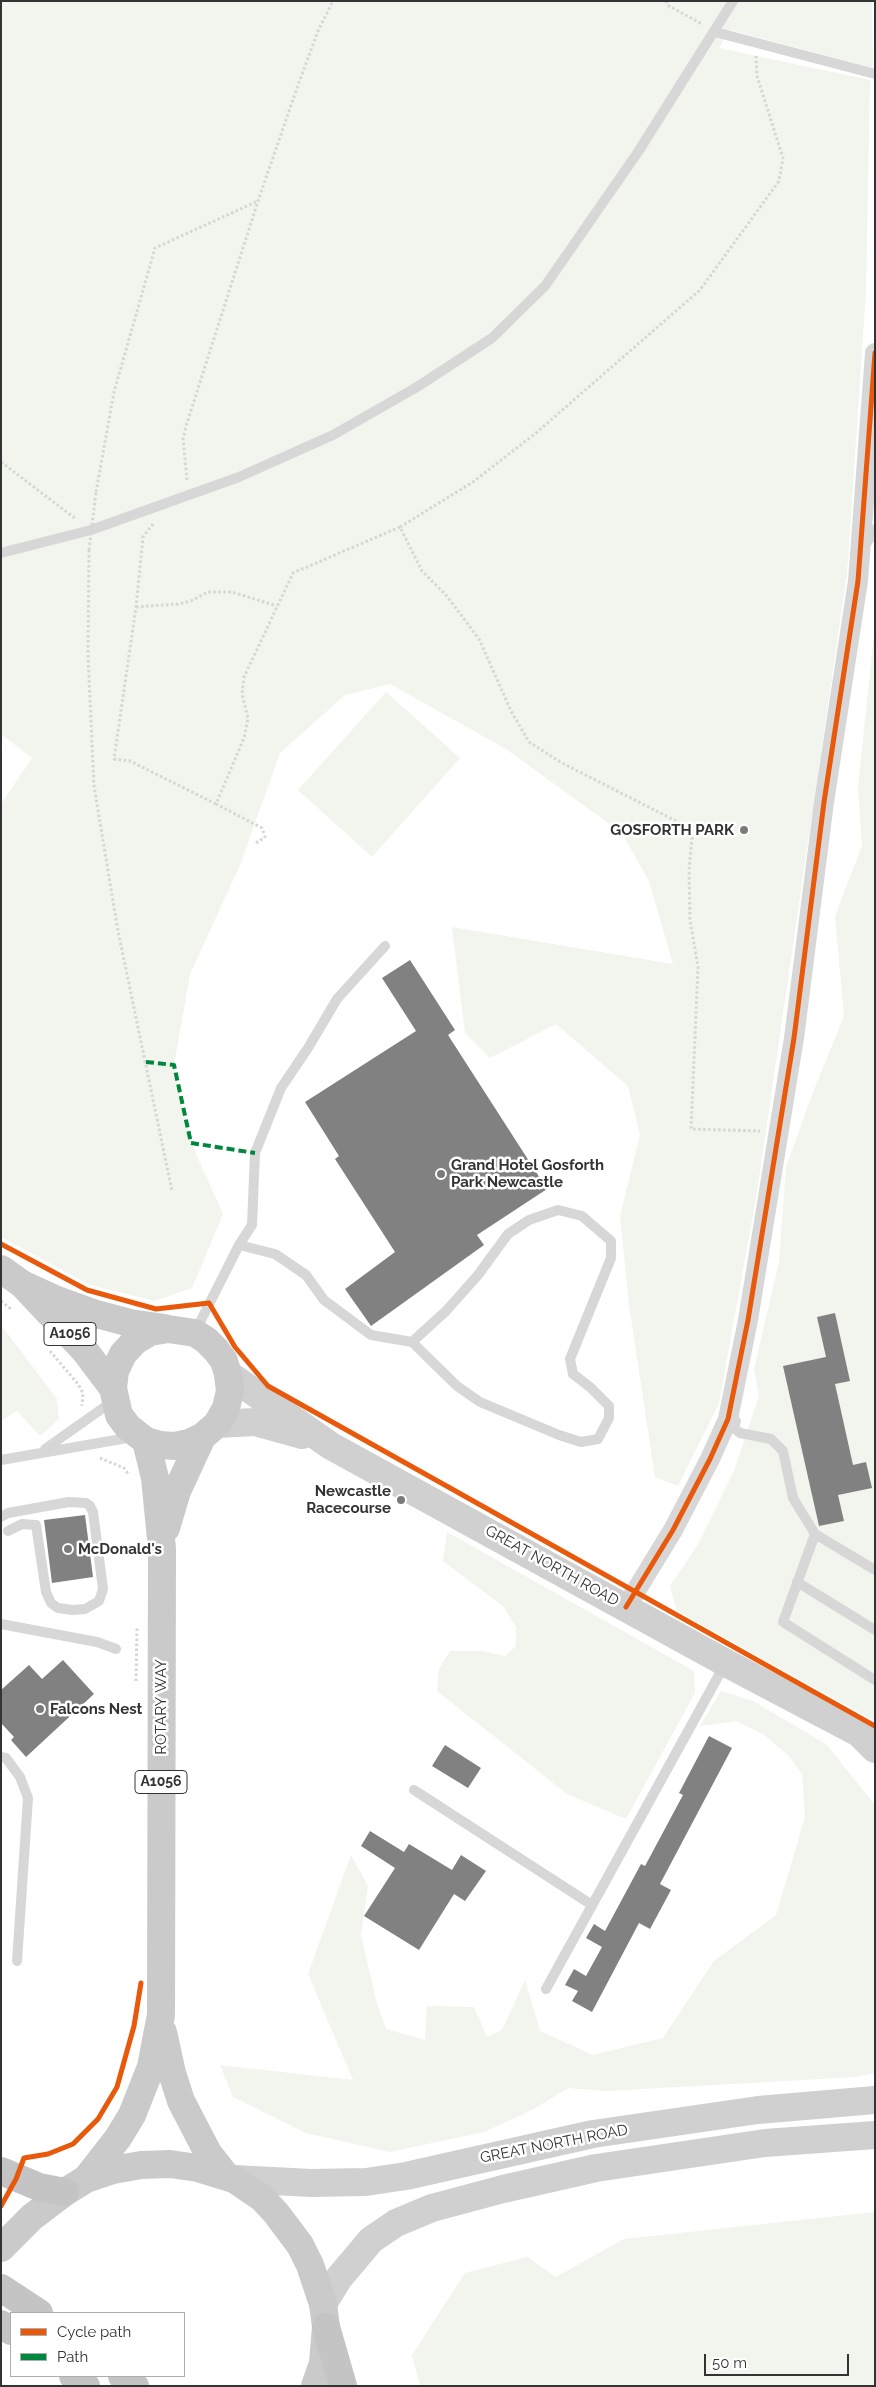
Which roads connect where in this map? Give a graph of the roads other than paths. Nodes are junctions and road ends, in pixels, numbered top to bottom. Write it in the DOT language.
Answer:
graph roads {
  1 [pos="733,1"];
  2 [pos="715,32"];
  3 [pos="875,74"];
  4 [pos="875,353"];
  5 [pos="875,529"];
  6 [pos="1,552"];
  7 [pos="861,553"];
  8 [pos="385,946"];
  9 [pos="240,1244"];
  10 [pos="12,1276"];
  11 [pos="168,1329"];
  12 [pos="195,1333"];
  13 [pos="412,1342"];
  14 [pos="228,1374"];
  15 [pos="113,1394"];
  16 [pos="728,1419"];
  17 [pos="210,1430"];
  18 [pos="143,1439"];
  19 [pos="332,1446"];
  20 [pos="40,1452"];
  21 [pos="1,1460"];
  22 [pos="1,1517"];
  23 [pos="8,1531"];
  24 [pos="815,1534"];
  25 [pos="162,1549"];
  26 [pos="875,1570"];
  27 [pos="798,1582"];
  28 [pos="626,1607"];
  29 [pos="1,1624"];
  30 [pos="875,1630"];
  31 [pos="116,1649"];
  32 [pos="726,1663"];
  33 [pos="875,1680"];
  34 [pos="870,1741"];
  35 [pos="1,1757"];
  36 [pos="414,1790"];
  37 [pos="592,1905"];
  38 [pos="17,1961"];
  39 [pos="546,1989"];
  40 [pos="161,2015"];
  41 [pos="875,2100"];
  42 [pos="875,2135"];
  43 [pos="1,2171"];
  44 [pos="230,2177"];
  45 [pos="75,2185"];
  46 [pos="1,2248"];
  47 [pos="1,2288"];
  48 [pos="37,2312"];
  49 [pos="324,2315"];
  50 [pos="74,2377"];
  51 [pos="123,2377"];
  52 [pos="86,2386"];
  53 [pos="135,2386"];
  54 [pos="315,2386"];
  55 [pos="343,2386"];
  1 -- 2 [label="lane"];
  2 -- 3 [label="lane"];
  2 -- 6 [label="lane"];
  4 -- 7 [label="street"];
  5 -- 7 [label="lane"];
  7 -- 16 [label="street"];
  8 -- 9 [label="lane"];
  9 -- 12 [label="lane"];
  9 -- 13 [label="lane"];
  10 -- 11 [label="main road, A1056"];
  10 -- 15 [label="main road, A1056"];
  11 -- 12 [label="main road"];
  11 -- 15 [label="main road"];
  12 -- 14 [label="main road"];
  13 -- 13 [label="lane"];
  14 -- 17 [label="main road"];
  14 -- 19 [label="main road, GREAT NORTH ROAD"];
  15 -- 18 [label="main road"];
  15 -- 20 [label="lane"];
  16 -- 24 [label="lane"];
  16 -- 28 [label="street"];
  17 -- 18 [label="main road"];
  17 -- 19 [label="main road, GREAT NORTH ROAD"];
  17 -- 25 [label="main road, ROTARY WAY / A1056"];
  18 -- 20 [label="lane"];
  18 -- 25 [label="main road, ROTARY WAY / A1056"];
  19 -- 28 [label="main road, GREAT NORTH ROAD"];
  20 -- 21 [label="lane"];
  22 -- 23 [label="lane"];
  24 -- 26 [label="lane"];
  24 -- 27 [label="lane"];
  25 -- 40 [label="main road, ROTARY WAY / A1056"];
  27 -- 30 [label="lane"];
  27 -- 33 [label="lane"];
  28 -- 32 [label="main road, GREAT NORTH ROAD"];
  29 -- 31 [label="lane"];
  32 -- 34 [label="main road, GREAT NORTH ROAD"];
  32 -- 37 [label="lane"];
  35 -- 38 [label="lane"];
  36 -- 37 [label="lane"];
  37 -- 39 [label="lane"];
  40 -- 44 [label="main road, ROTARY WAY / A1056"];
  40 -- 45 [label="main road, ROTARY WAY / A1056"];
  41 -- 44 [label="main road, GREAT NORTH ROAD"];
  42 -- 49 [label="main road, GREAT NORTH ROAD"];
  43 -- 45 [label="highway"];
  44 -- 45 [label="main road"];
  44 -- 49 [label="main road"];
  45 -- 46 [label="main road"];
  47 -- 48 [label="highway"];
  49 -- 54 [label="main road"];
  49 -- 55 [label="highway"];
  50 -- 52 [label="highway"];
  51 -- 53 [label="highway"];
}
